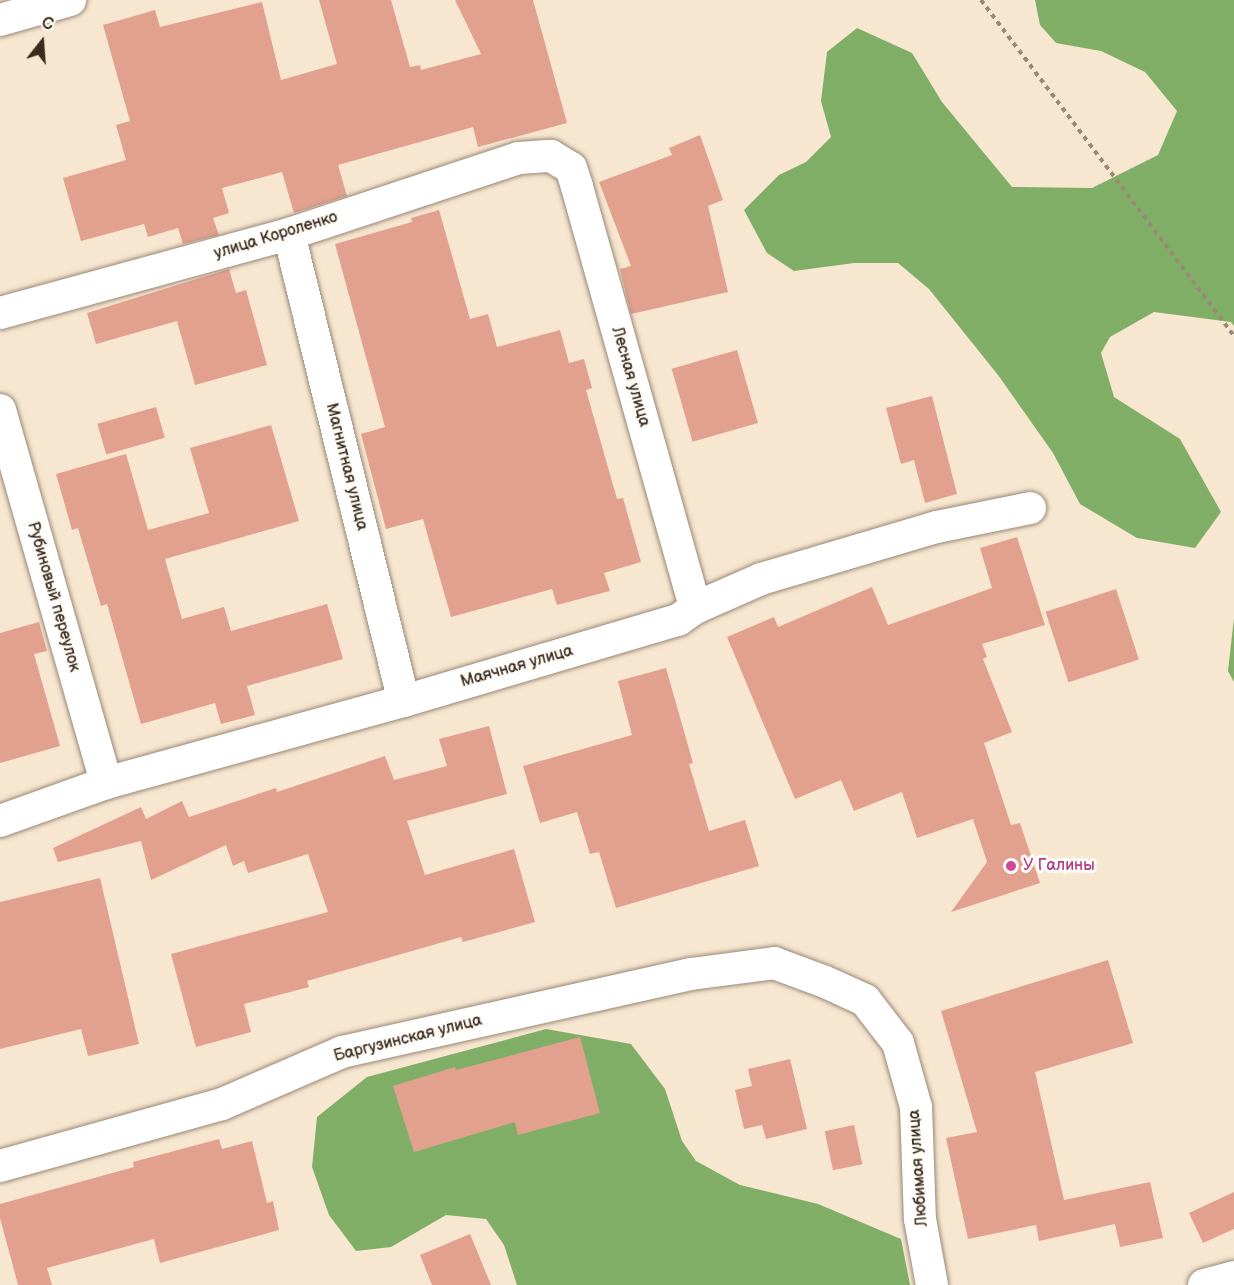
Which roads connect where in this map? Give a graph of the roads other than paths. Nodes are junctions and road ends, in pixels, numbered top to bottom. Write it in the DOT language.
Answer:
graph roads {
  1 [pos="70,0"];
  2 [pos="0,20"];
  3 [pos="551,156"];
  4 [pos="289,234"];
  5 [pos="0,314"];
  6 [pos="0,410"];
  7 [pos="1030,508"];
  8 [pos="695,608"];
  9 [pos="404,701"];
  10 [pos="106,783"];
  11 [pos="0,821"];
  12 [pos="825,982"];
  13 [pos="0,1166"];
  14 [pos="1234,1277"];
  15 [pos="932,1285"];
  16 [pos="1204,1285"];
  1 -- 2 [label="street"];
  3 -- 4 [label="street, улица Короленко"];
  3 -- 8 [label="street, Лесная улица"];
  4 -- 5 [label="street, улица Короленко"];
  4 -- 9 [label="street, Магнитная улица"];
  6 -- 10 [label="street, Рубиновый переулок"];
  7 -- 8 [label="street, Маячная улица"];
  8 -- 9 [label="street, Маячная улица"];
  9 -- 10 [label="street, Маячная улица"];
  10 -- 11 [label="street, Маячная улица"];
  12 -- 13 [label="street, Баргузинская улица"];
  12 -- 15 [label="street, Любимая улица"];
  14 -- 16 [label="street"];
}
